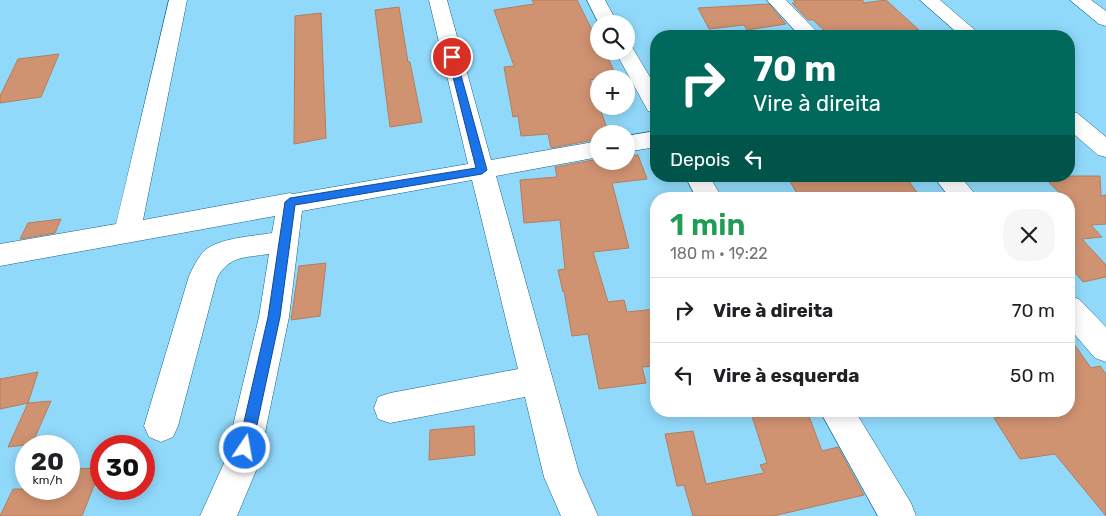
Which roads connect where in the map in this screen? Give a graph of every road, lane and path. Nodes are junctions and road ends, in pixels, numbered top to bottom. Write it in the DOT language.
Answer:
graph roads {
  1 [pos="178,0"];
  2 [pos="438,0"];
  3 [pos="596,0"];
  4 [pos="776,0"];
  5 [pos="929,0"];
  6 [pos="1079,0"];
  7 [pos="604,15"];
  8 [pos="1106,20"];
  9 [pos="805,30"];
  10 [pos="965,30"];
  11 [pos="630,60"];
  12 [pos="650,95"];
  13 [pos="1075,123"];
  14 [pos="650,140"];
  15 [pos="635,142"];
  16 [pos="1106,149"];
  17 [pos="590,151"];
  18 [pos="482,170"];
  19 [pos="950,182"];
  20 [pos="960,192"];
  21 [pos="290,202"];
  22 [pos="127,232"];
  23 [pos="285,241"];
  24 [pos="0,255"];
  25 [pos="1075,314"];
  26 [pos="1106,348"];
  27 [pos="537,380"];
  28 [pos="390,408"];
  29 [pos="840,417"];
  30 [pos="161,426"];
  31 [pos="218,516"];
  32 [pos="580,516"];
  33 [pos="898,516"];
  1 -- 22 [label="street"];
  2 -- 18 [label="street"];
  3 -- 7 [label="street"];
  4 -- 9 [label="street"];
  5 -- 10 [label="street"];
  6 -- 8 [label="street"];
  11 -- 12 [label="street"];
  13 -- 16 [label="street"];
  14 -- 15 [label="street"];
  17 -- 18 [label="street"];
  18 -- 21 [label="street"];
  18 -- 27 [label="street"];
  19 -- 20 [label="street"];
  21 -- 22 [label="street"];
  21 -- 23 [label="street"];
  22 -- 24 [label="street"];
  23 -- 30 [label="street"];
  23 -- 31 [label="street"];
  25 -- 26 [label="street"];
  27 -- 28 [label="street"];
  27 -- 32 [label="street"];
  29 -- 33 [label="street"];
}
